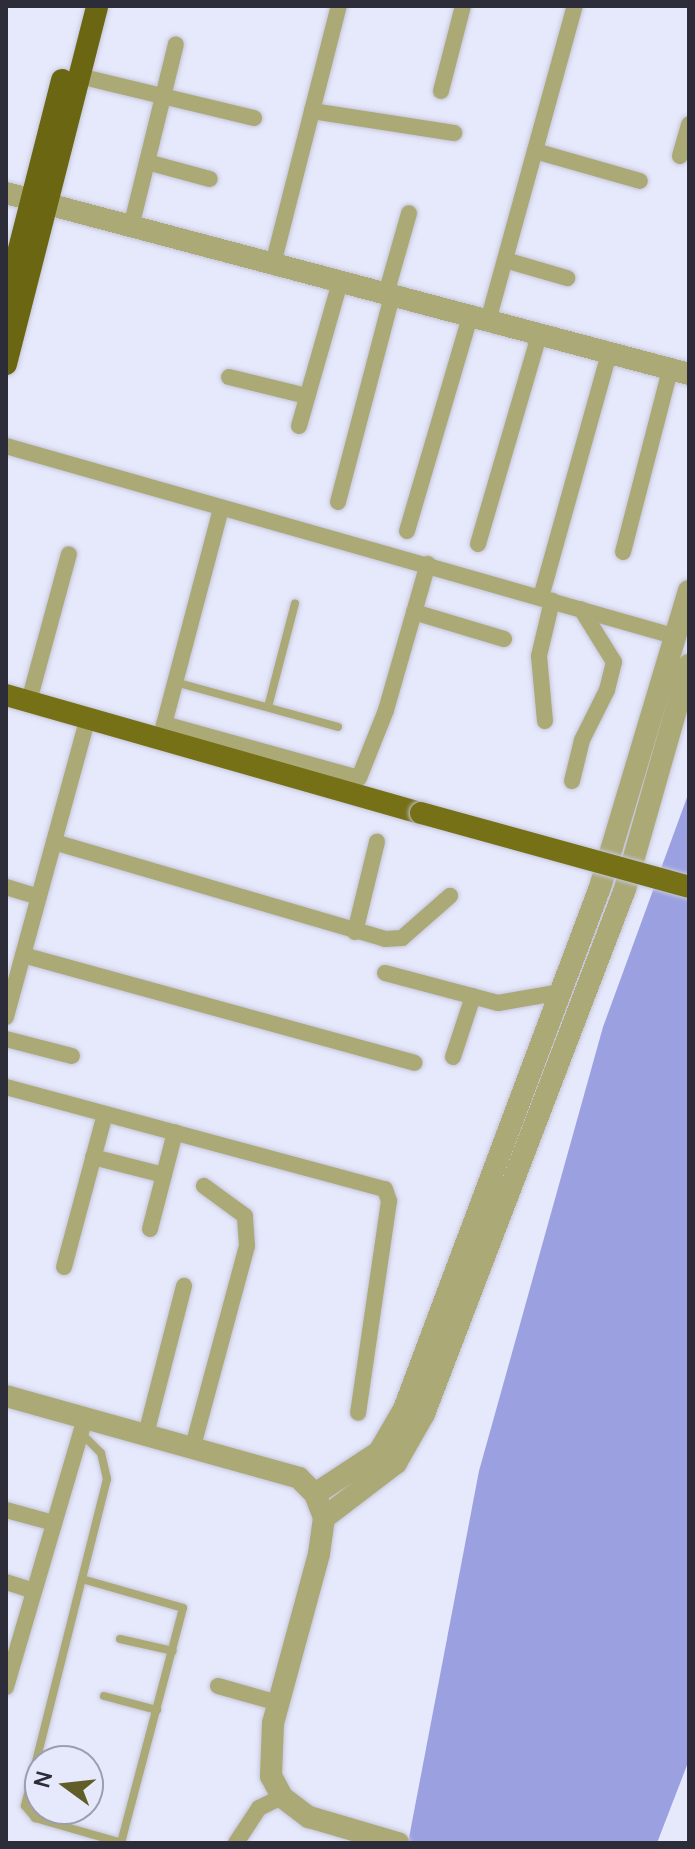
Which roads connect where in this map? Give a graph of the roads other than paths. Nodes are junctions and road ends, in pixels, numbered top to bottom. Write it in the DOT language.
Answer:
graph roads {
  1 [pos="81,6"];
  2 [pos="97,6"];
  3 [pos="339,6"];
  4 [pos="463,6"];
  5 [pos="575,6"];
  6 [pos="176,44"];
  7 [pos="79,76"];
  8 [pos="441,91"];
  9 [pos="163,96"];
  10 [pos="312,111"];
  11 [pos="254,118"];
  12 [pos="689,124"];
  13 [pos="454,133"];
  14 [pos="535,151"];
  15 [pos="680,156"];
  16 [pos="147,162"];
  17 [pos="210,179"];
  18 [pos="640,181"];
  19 [pos="6,193"];
  20 [pos="39,202"];
  21 [pos="409,213"];
  22 [pos="131,227"];
  23 [pos="505,260"];
  24 [pos="273,264"];
  25 [pos="567,278"];
  26 [pos="340,282"];
  27 [pos="389,295"];
  28 [pos="6,300"];
  29 [pos="479,319"];
  30 [pos="539,335"];
  31 [pos="609,353"];
  32 [pos="6,364"];
  33 [pos="680,372"];
  34 [pos="229,377"];
  35 [pos="307,396"];
  36 [pos="299,426"];
  37 [pos="6,446"];
  38 [pos="338,502"];
  39 [pos="221,508"];
  40 [pos="407,531"];
  41 [pos="478,544"];
  42 [pos="623,552"];
  43 [pos="69,554"];
  44 [pos="428,564"];
  45 [pos="689,591"];
  46 [pos="546,599"];
  47 [pos="295,603"];
  48 [pos="581,609"];
  49 [pos="414,612"];
  50 [pos="677,637"];
  51 [pos="504,639"];
  52 [pos="689,665"];
  53 [pos="175,682"];
  54 [pos="6,695"];
  55 [pos="29,701"];
  56 [pos="268,707"];
  57 [pos="88,718"];
  58 [pos="545,721"];
  59 [pos="338,727"];
  60 [pos="162,731"];
  61 [pos="572,781"];
  62 [pos="54,842"];
  63 [pos="377,842"];
  64 [pos="6,887"];
  65 [pos="689,887"];
  66 [pos="450,896"];
  67 [pos="39,897"];
  68 [pos="355,932"];
  69 [pos="23,955"];
  70 [pos="385,973"];
  71 [pos="561,992"];
  72 [pos="473,996"];
  73 [pos="6,1017"];
  74 [pos="6,1039"];
  75 [pos="72,1056"];
  76 [pos="453,1057"];
  77 [pos="414,1063"];
  78 [pos="6,1087"];
  79 [pos="105,1114"];
  80 [pos="175,1132"];
  81 [pos="93,1157"];
  82 [pos="164,1175"];
  83 [pos="204,1186"];
  84 [pos="150,1229"];
  85 [pos="64,1267"];
  86 [pos="184,1286"];
  87 [pos="6,1396"];
  88 [pos="358,1413"];
  89 [pos="83,1425"];
  90 [pos="146,1434"];
  91 [pos="193,1446"];
  92 [pos="315,1494"];
  93 [pos="6,1510"];
  94 [pos="324,1518"];
  95 [pos="54,1523"];
  96 [pos="82,1579"];
  97 [pos="6,1582"];
  98 [pos="34,1591"];
  99 [pos="120,1639"];
  100 [pos="173,1651"];
  101 [pos="9,1663"];
  102 [pos="218,1686"];
  103 [pos="6,1687"];
  104 [pos="104,1696"];
  105 [pos="278,1703"];
  106 [pos="157,1710"];
  107 [pos="282,1797"];
  108 [pos="394,1842"];
  109 [pos="122,1843"];
  110 [pos="236,1843"];
  1 -- 20 [label="highway"];
  2 -- 7 [label="highway"];
  3 -- 10 [label="street"];
  4 -- 8 [label="street"];
  5 -- 14 [label="street"];
  6 -- 9 [label="street"];
  7 -- 9 [label="street"];
  7 -- 20 [label="highway"];
  9 -- 11 [label="street"];
  9 -- 16 [label="street"];
  10 -- 13 [label="street"];
  10 -- 24 [label="street"];
  12 -- 15 [label="street"];
  14 -- 18 [label="street"];
  14 -- 23 [label="street"];
  16 -- 17 [label="street"];
  16 -- 22 [label="street"];
  19 -- 20 [label="street"];
  20 -- 22 [label="street"];
  20 -- 28 [label="highway"];
  20 -- 32 [label="highway"];
  21 -- 27 [label="street"];
  22 -- 24 [label="street"];
  23 -- 25 [label="street"];
  23 -- 29 [label="street"];
  24 -- 26 [label="street"];
  26 -- 27 [label="street"];
  26 -- 35 [label="street"];
  27 -- 29 [label="street"];
  27 -- 38 [label="street"];
  29 -- 30 [label="street"];
  29 -- 40 [label="street"];
  30 -- 31 [label="street"];
  30 -- 41 [label="street"];
  31 -- 33 [label="street"];
  31 -- 46 [label="street"];
  33 -- 42 [label="street"];
  34 -- 35 [label="street"];
  35 -- 36 [label="street"];
  37 -- 39 [label="street"];
  39 -- 44 [label="street"];
  39 -- 53 [label="street"];
  43 -- 55 [label="street"];
  44 -- 46 [label="street"];
  44 -- 49 [label="street"];
  45 -- 50 [label="street"];
  46 -- 48 [label="street"];
  46 -- 58 [label="street"];
  47 -- 56 [label="lane"];
  48 -- 50 [label="street"];
  48 -- 61 [label="street"];
  49 -- 51 [label="street"];
  49 -- 60 [label="street"];
  50 -- 71 [label="street"];
  52 -- 94 [label="street"];
  53 -- 56 [label="lane"];
  53 -- 60 [label="street"];
  54 -- 55 [label="main road"];
  55 -- 57 [label="main road"];
  56 -- 59 [label="lane"];
  57 -- 60 [label="main road"];
  57 -- 62 [label="street"];
  60 -- 65 [label="main road, bridge"];
  62 -- 67 [label="street"];
  62 -- 68 [label="street"];
  63 -- 68 [label="street"];
  64 -- 67 [label="street"];
  66 -- 68 [label="street"];
  67 -- 69 [label="street"];
  69 -- 73 [label="street"];
  69 -- 77 [label="street"];
  70 -- 72 [label="street"];
  71 -- 72 [label="street"];
  71 -- 92 [label="street"];
  72 -- 76 [label="street"];
  74 -- 75 [label="street"];
  78 -- 79 [label="street"];
  79 -- 80 [label="street"];
  79 -- 81 [label="street"];
  80 -- 82 [label="street"];
  80 -- 88 [label="street"];
  81 -- 82 [label="street"];
  81 -- 85 [label="street"];
  82 -- 84 [label="street"];
  83 -- 91 [label="street"];
  86 -- 90 [label="street"];
  87 -- 89 [label="street"];
  89 -- 90 [label="street"];
  89 -- 95 [label="street"];
  89 -- 96 [label="lane"];
  90 -- 91 [label="street"];
  91 -- 92 [label="street"];
  92 -- 94 [label="street"];
  93 -- 95 [label="street"];
  94 -- 105 [label="street"];
  95 -- 98 [label="street"];
  96 -- 100 [label="lane"];
  96 -- 109 [label="lane"];
  97 -- 98 [label="street"];
  98 -- 101 [label="street"];
  99 -- 100 [label="lane"];
  100 -- 106 [label="lane"];
  101 -- 103 [label="street"];
  102 -- 105 [label="street"];
  104 -- 106 [label="lane"];
  105 -- 107 [label="street"];
  106 -- 109 [label="lane"];
  107 -- 108 [label="street"];
  107 -- 110 [label="street"];
}
